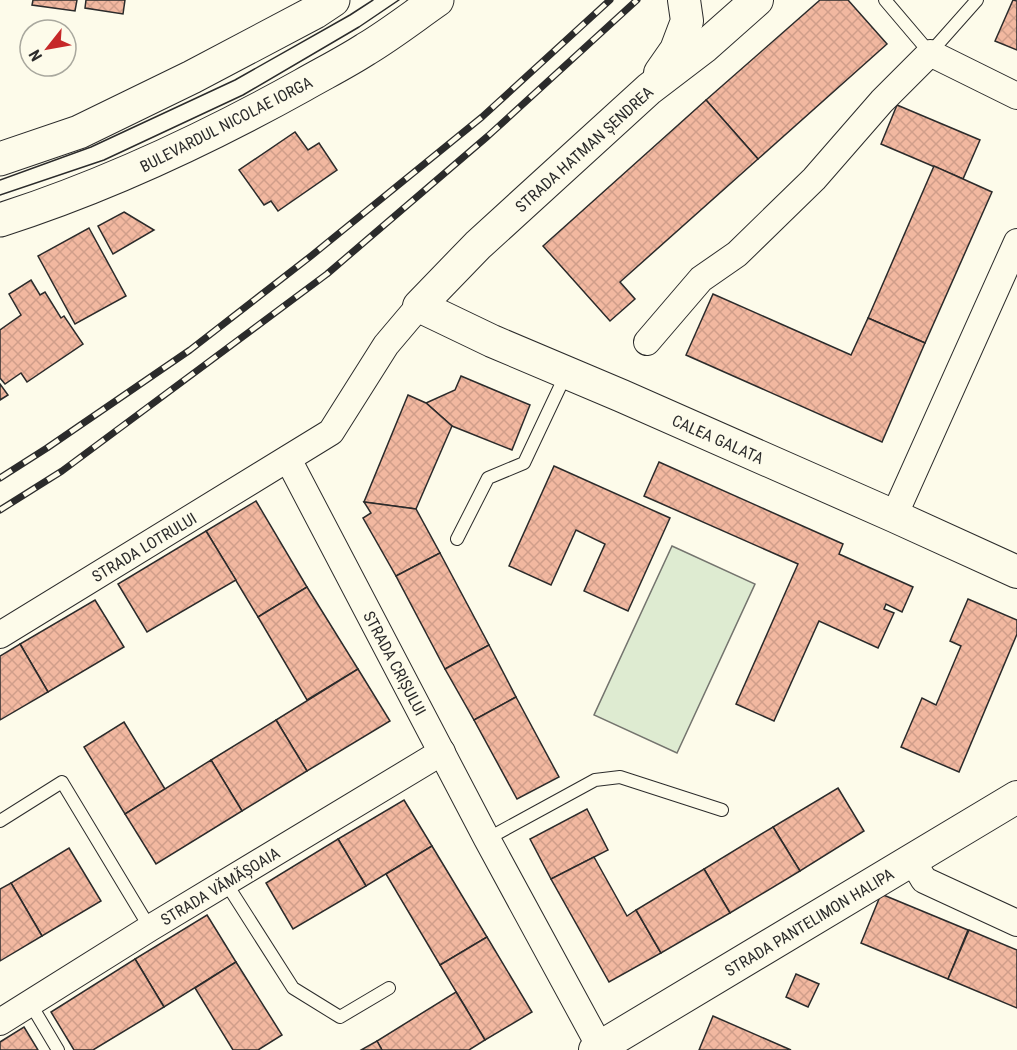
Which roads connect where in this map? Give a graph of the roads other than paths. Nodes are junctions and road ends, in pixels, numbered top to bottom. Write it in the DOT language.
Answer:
graph roads {
  1 [pos="333,0"];
  2 [pos="437,0"];
  3 [pos="684,0"];
  4 [pos="757,0"];
  5 [pos="885,0"];
  6 [pos="977,0"];
  7 [pos="930,53"];
  8 [pos="649,89"];
  9 [pos="1017,96"];
  10 [pos="0,159"];
  11 [pos="0,220"];
  12 [pos="1017,242"];
  13 [pos="419,306"];
  14 [pos="647,342"];
  15 [pos="567,373"];
  16 [pos="288,459"];
  17 [pos="894,516"];
  18 [pos="457,539"];
  19 [pos="1017,572"];
  20 [pos="0,634"];
  21 [pos="442,752"];
  22 [pos="1017,797"];
  23 [pos="722,810"];
  24 [pos="0,821"];
  25 [pos="487,839"];
  26 [pos="912,861"];
  27 [pos="226,883"];
  28 [pos="1017,922"];
  29 [pos="150,928"];
  30 [pos="389,988"];
  31 [pos="30,1003"];
  32 [pos="0,1022"];
  33 [pos="601,1049"];
  34 [pos="58,1050"];
  1 -- 10 [label="main road"];
  2 -- 11 [label="main road, BULEVARDUL NICOLAE IORGA"];
  3 -- 8 [label="street"];
  4 -- 8 [label="street, STRADA HATMAN ȘENDREA"];
  5 -- 7 [label="lane"];
  6 -- 7 [label="lane"];
  7 -- 9 [label="street"];
  7 -- 14 [label="street"];
  8 -- 13 [label="street, STRADA HATMAN ȘENDREA"];
  12 -- 17 [label="street"];
  13 -- 15 [label="street, CALEA GALATA"];
  13 -- 16 [label="street"];
  15 -- 17 [label="street, CALEA GALATA"];
  15 -- 18 [label="lane"];
  16 -- 20 [label="street, STRADA LOTRULUI"];
  16 -- 21 [label="street, STRADA CRIȘULUI"];
  17 -- 19 [label="street, CALEA GALATA"];
  21 -- 25 [label="street, STRADA CRIȘULUI"];
  21 -- 27 [label="street, STRADA VĂMĂȘOAIA"];
  22 -- 26 [label="street, STRADA PANTELIMON HALIPA"];
  23 -- 25 [label="lane"];
  24 -- 29 [label="lane"];
  25 -- 33 [label="street, STRADA CRIȘULUI"];
  26 -- 28 [label="street"];
  26 -- 33 [label="street, STRADA PANTELIMON HALIPA"];
  27 -- 29 [label="street, STRADA VĂMĂȘOAIA"];
  27 -- 30 [label="lane"];
  29 -- 31 [label="street, STRADA VĂMĂȘOAIA"];
  31 -- 32 [label="street, STRADA VĂMĂȘOAIA"];
  31 -- 34 [label="lane"];
}
